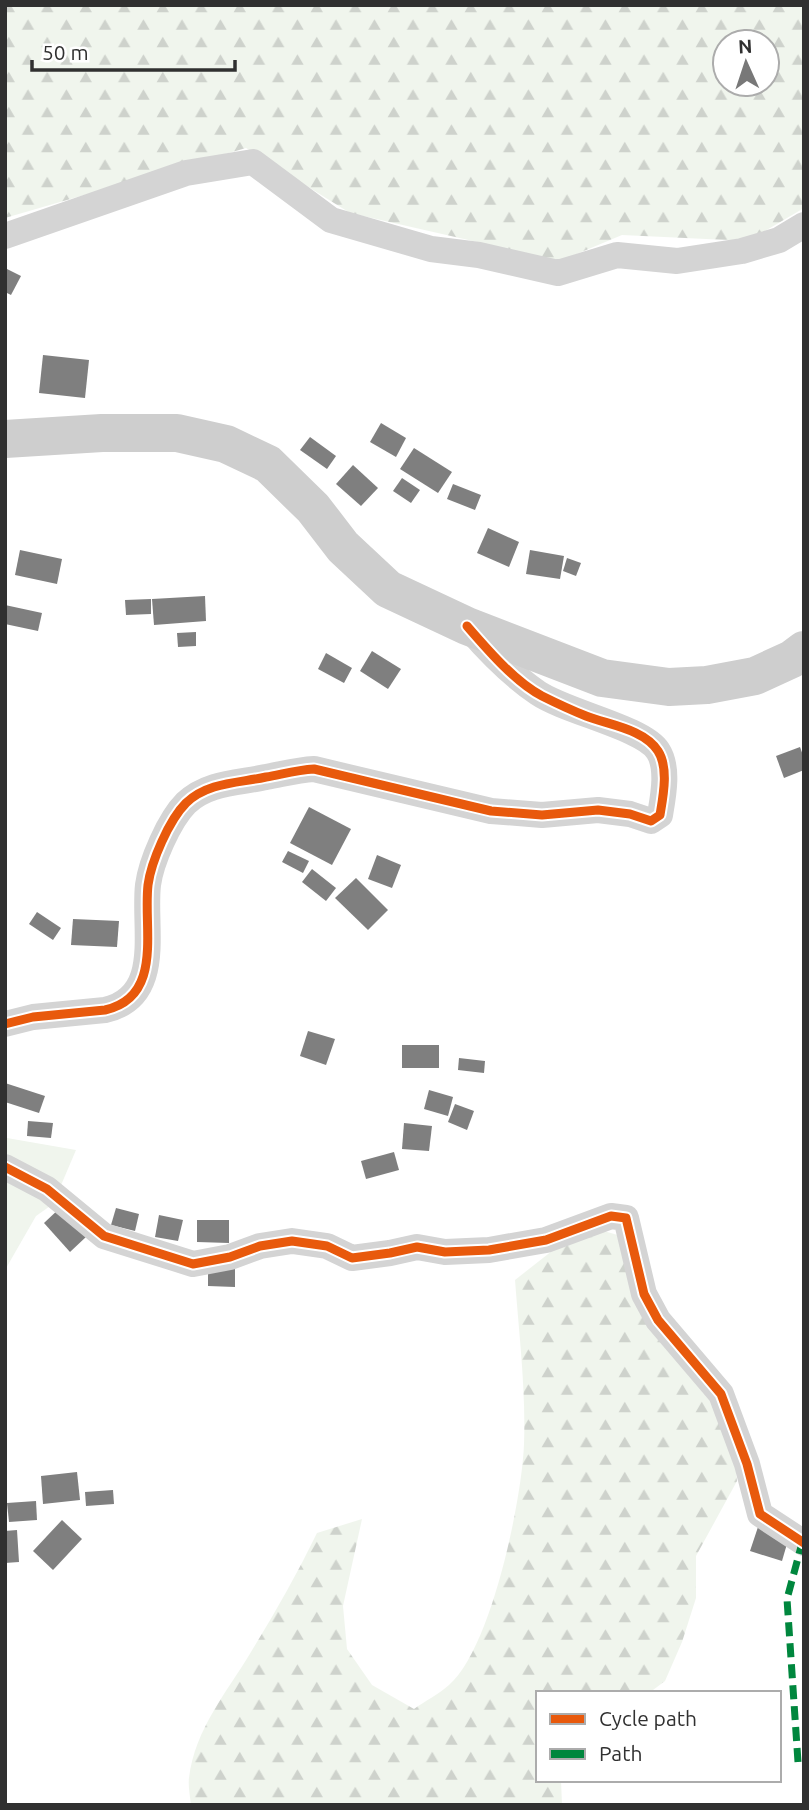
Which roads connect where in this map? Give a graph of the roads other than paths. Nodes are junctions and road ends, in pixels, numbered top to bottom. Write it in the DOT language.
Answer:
graph roads {
  1 [pos="804,225"];
  2 [pos="5,236"];
  3 [pos="5,439"];
  4 [pos="467,626"];
  5 [pos="804,650"];
  6 [pos="5,1024"];
  7 [pos="5,1167"];
  8 [pos="804,1544"];
  1 -- 2 [label="street"];
  3 -- 4 [label="main road"];
  4 -- 5 [label="main road"];
  4 -- 6 [label="street"];
  7 -- 8 [label="street"];
}
